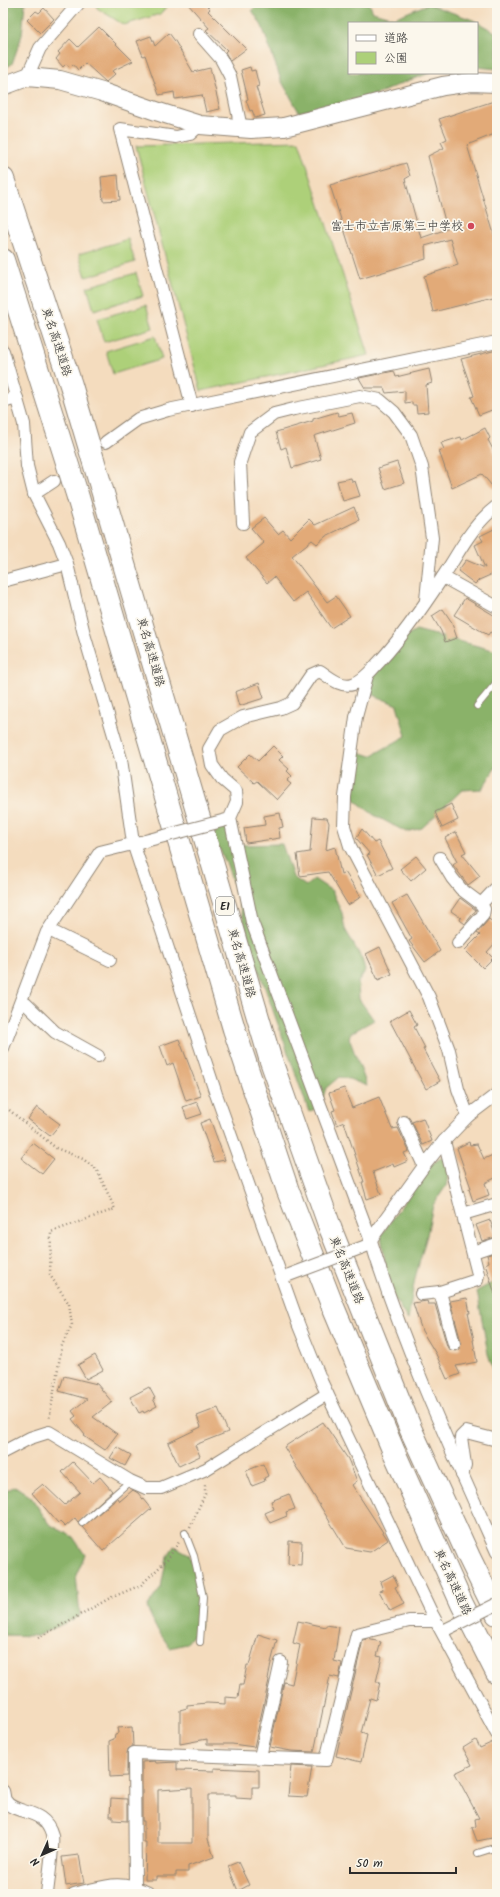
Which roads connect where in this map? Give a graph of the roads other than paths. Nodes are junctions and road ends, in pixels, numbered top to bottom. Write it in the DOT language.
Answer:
graph roads {
  1 [pos="79,3"];
  2 [pos="199,34"];
  3 [pos="27,77"];
  4 [pos="497,83"];
  5 [pos="3,86"];
  6 [pos="200,125"];
  7 [pos="241,128"];
  8 [pos="3,179"];
  9 [pos="3,260"];
  10 [pos="497,342"];
  11 [pos="3,351"];
  12 [pos="17,398"];
  13 [pos="3,402"];
  14 [pos="192,406"];
  15 [pos="106,442"];
  16 [pos="54,481"];
  17 [pos="34,494"];
  18 [pos="497,506"];
  19 [pos="243,523"];
  20 [pos="67,564"];
  21 [pos="443,577"];
  22 [pos="3,581"];
  23 [pos="426,601"];
  24 [pos="497,607"];
  25 [pos="367,676"];
  26 [pos="497,682"];
  27 [pos="477,706"];
  28 [pos="228,819"];
  29 [pos="132,843"];
  30 [pos="440,858"];
  31 [pos="497,887"];
  32 [pos="481,904"];
  33 [pos="49,930"];
  34 [pos="458,943"];
  35 [pos="110,960"];
  36 [pos="20,1002"];
  37 [pos="3,1048"];
  38 [pos="98,1056"];
  39 [pos="497,1094"];
  40 [pos="468,1116"];
  41 [pos="404,1122"];
  42 [pos="444,1141"];
  43 [pos="424,1166"];
  44 [pos="497,1204"];
  45 [pos="463,1214"];
  46 [pos="368,1243"];
  47 [pos="497,1244"];
  48 [pos="473,1252"];
  49 [pos="286,1276"];
  50 [pos="440,1292"];
  51 [pos="421,1294"];
  52 [pos="454,1344"];
  53 [pos="327,1394"];
  54 [pos="497,1440"];
  55 [pos="4,1449"];
  56 [pos="462,1475"];
  57 [pos="130,1481"];
  58 [pos="82,1523"];
  59 [pos="185,1533"];
  60 [pos="497,1552"];
  61 [pos="497,1604"];
  62 [pos="497,1614"];
  63 [pos="435,1621"];
  64 [pos="447,1629"];
  65 [pos="200,1642"];
  66 [pos="281,1662"];
  67 [pos="497,1673"];
  68 [pos="497,1734"];
  69 [pos="260,1757"];
  70 [pos="3,1791"];
  71 [pos="497,1847"];
  72 [pos="478,1853"];
  73 [pos="135,1887"];
  74 [pos="47,1894"];
  75 [pos="74,1894"];
  76 [pos="150,1894"];
  1 -- 3 [label="street"];
  2 -- 7 [label="street"];
  3 -- 5 [label="street"];
  3 -- 6 [label="street"];
  4 -- 7 [label="street"];
  6 -- 7 [label="street"];
  6 -- 14 [label="street"];
  8 -- 62 [label="highway, 東名高速道路 / E1"];
  9 -- 67 [label="highway, 東名高速道路 / E1"];
  10 -- 14 [label="street"];
  11 -- 12 [label="street"];
  12 -- 13 [label="street"];
  12 -- 17 [label="street"];
  14 -- 15 [label="street"];
  16 -- 17 [label="street"];
  17 -- 20 [label="street"];
  18 -- 21 [label="street"];
  19 -- 23 [label="street"];
  20 -- 22 [label="street"];
  20 -- 29 [label="street"];
  21 -- 23 [label="street"];
  21 -- 24 [label="street"];
  23 -- 25 [label="street"];
  25 -- 28 [label="street"];
  25 -- 40 [label="street"];
  26 -- 27 [label="lane"];
  28 -- 29 [label="street, bridge"];
  28 -- 46 [label="street"];
  29 -- 33 [label="street"];
  29 -- 49 [label="street"];
  30 -- 32 [label="street"];
  31 -- 32 [label="street"];
  32 -- 34 [label="street"];
  33 -- 35 [label="street"];
  33 -- 36 [label="street"];
  36 -- 37 [label="street"];
  36 -- 38 [label="street"];
  39 -- 40 [label="street"];
  40 -- 42 [label="street"];
  41 -- 43 [label="street"];
  42 -- 43 [label="street"];
  42 -- 45 [label="street"];
  43 -- 46 [label="street"];
  44 -- 45 [label="street"];
  45 -- 48 [label="street"];
  46 -- 49 [label="street, bridge"];
  46 -- 56 [label="street"];
  47 -- 48 [label="street"];
  48 -- 50 [label="street"];
  49 -- 53 [label="street"];
  50 -- 51 [label="street"];
  50 -- 52 [label="street"];
  53 -- 57 [label="street"];
  53 -- 63 [label="street"];
  54 -- 56 [label="street"];
  55 -- 57 [label="street"];
  56 -- 60 [label="street"];
  57 -- 58 [label="lane"];
  59 -- 65 [label="lane"];
  61 -- 64 [label="street, bridge"];
  63 -- 68 [label="street"];
  63 -- 69 [label="street"];
  66 -- 69 [label="street"];
  69 -- 73 [label="street"];
  70 -- 74 [label="street"];
  71 -- 72 [label="lane"];
  73 -- 75 [label="street"];
  73 -- 76 [label="street"];
}
